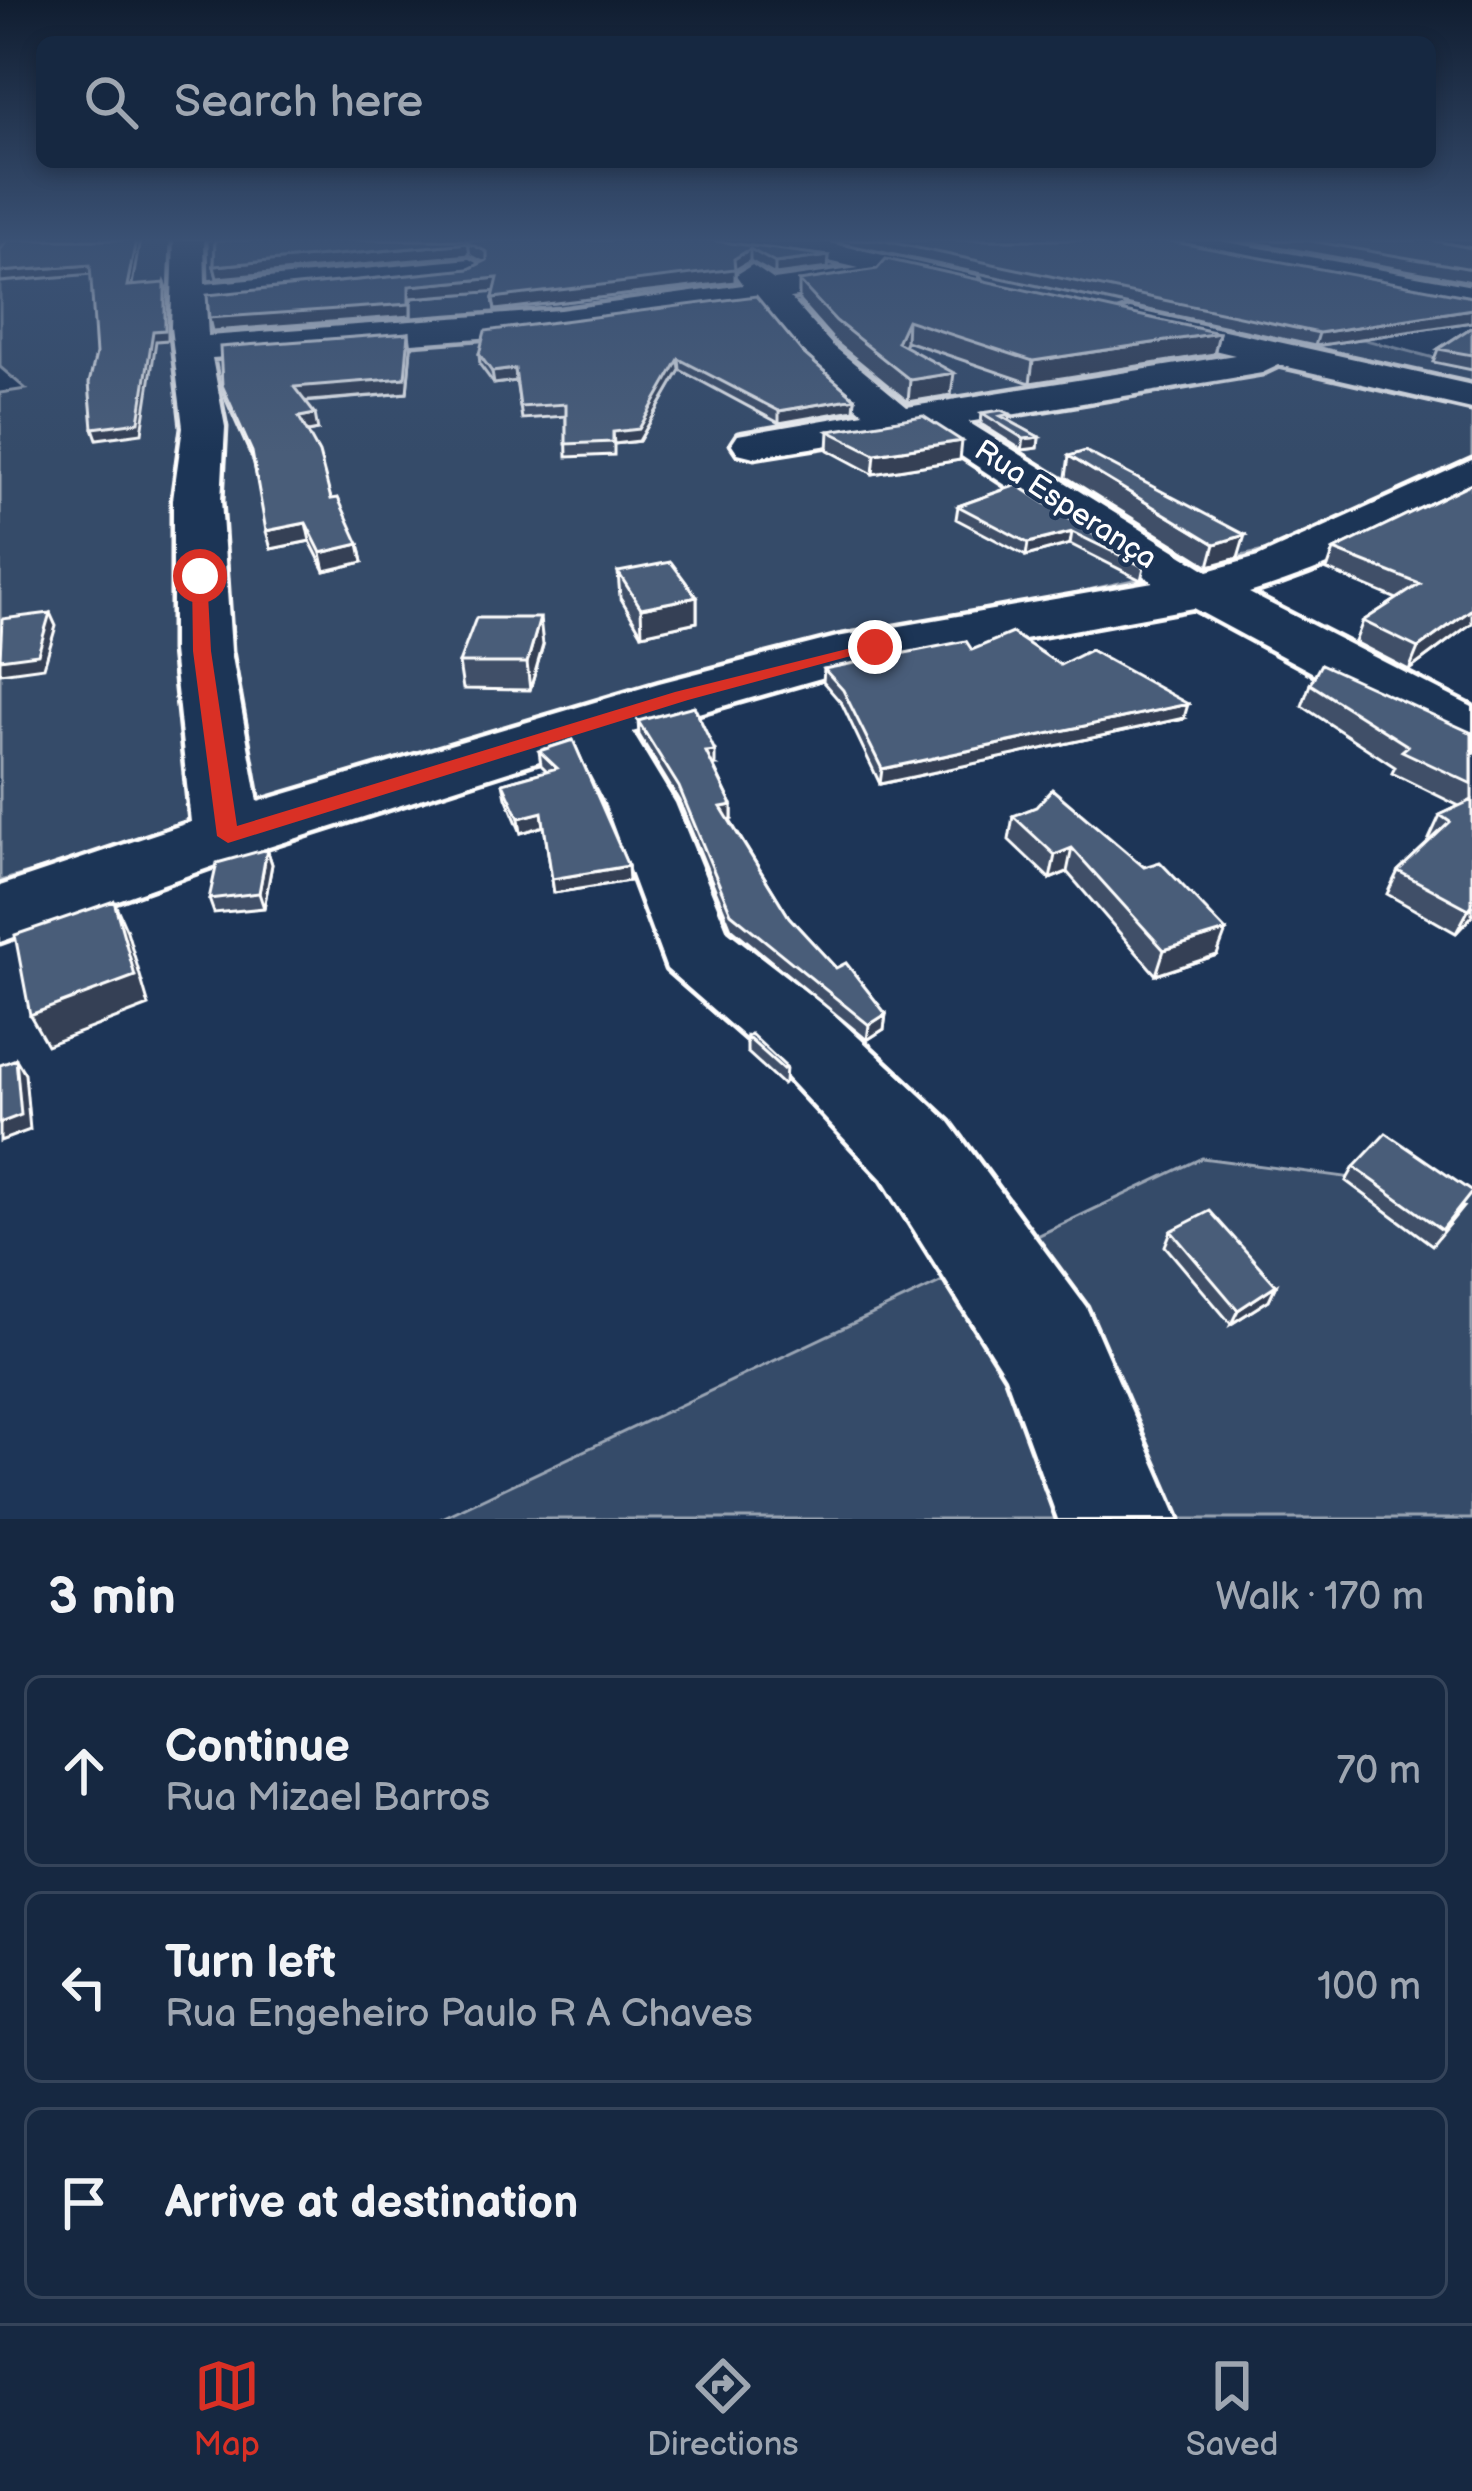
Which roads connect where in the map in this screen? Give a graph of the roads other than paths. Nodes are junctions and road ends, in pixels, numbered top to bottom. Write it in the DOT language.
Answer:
graph roads {
  1 [pos="193,311"];
  2 [pos="667,311"];
  3 [pos="786,311"];
  4 [pos="1092,311"];
  5 [pos="1189,311"];
  6 [pos="1157,326"];
  7 [pos="192,349"];
  8 [pos="1295,357"];
  9 [pos="1472,397"];
  10 [pos="915,419"];
  11 [pos="754,444"];
  12 [pos="1472,475"];
  13 [pos="1201,590"];
  14 [pos="595,724"];
  15 [pos="1472,732"];
  16 [pos="228,836"];
  17 [pos="0,914"];
  18 [pos="1118,1519"];
  1 -- 7 [label="street"];
  2 -- 7 [label="street"];
  3 -- 10 [label="street, Rua Esperança"];
  4 -- 6 [label="street"];
  5 -- 6 [label="street"];
  6 -- 8 [label="street"];
  7 -- 16 [label="street"];
  8 -- 9 [label="street"];
  8 -- 10 [label="street"];
  10 -- 11 [label="street"];
  10 -- 13 [label="street, Rua Esperança"];
  12 -- 13 [label="street"];
  13 -- 14 [label="street"];
  13 -- 15 [label="street, Rua Esperança"];
  14 -- 16 [label="street"];
  14 -- 18 [label="street"];
  16 -- 17 [label="street"];
}
